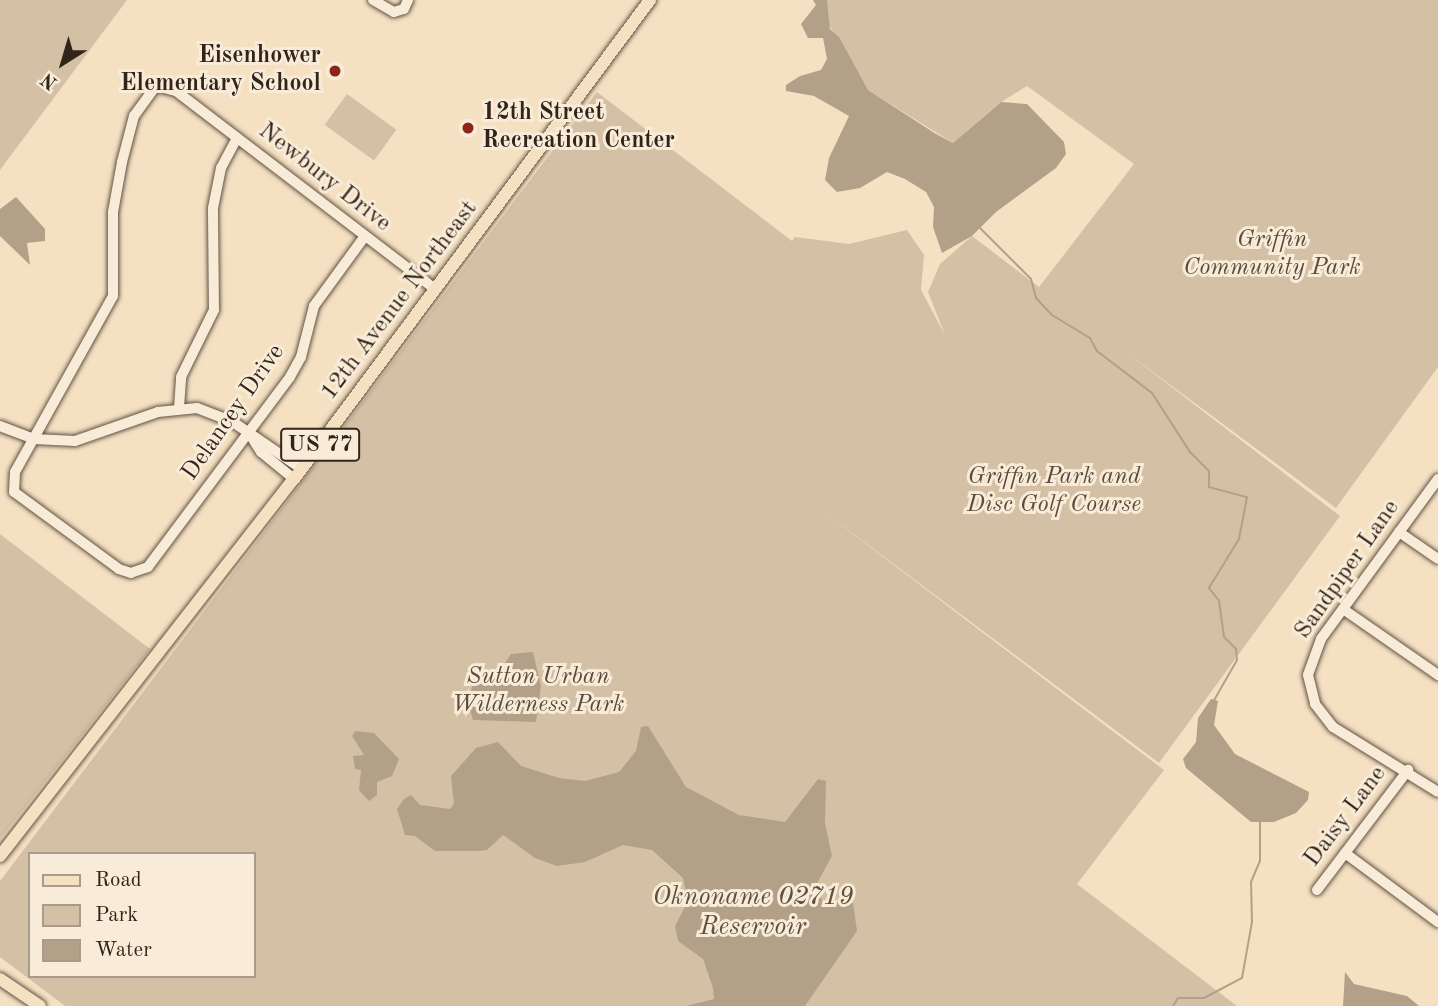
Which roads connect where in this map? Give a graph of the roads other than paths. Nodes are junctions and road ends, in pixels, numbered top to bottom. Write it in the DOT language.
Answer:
graph roads {
  1 [pos="373,0"];
  2 [pos="408,0"];
  3 [pos="650,0"];
  4 [pos="237,138"];
  5 [pos="365,236"];
  6 [pos="435,289"];
  7 [pos="179,408"];
  8 [pos="0,426"];
  9 [pos="248,433"];
  10 [pos="34,439"];
  11 [pos="298,474"];
  12 [pos="1438,480"];
  13 [pos="1399,532"];
  14 [pos="1438,559"];
  15 [pos="1343,609"];
  16 [pos="1438,675"];
  17 [pos="1408,770"];
  18 [pos="1438,792"];
  19 [pos="1345,853"];
  20 [pos="0,856"];
  21 [pos="1317,890"];
  22 [pos="1438,922"];
  23 [pos="0,979"];
  24 [pos="40,1006"];
  1 -- 2 [label="street"];
  3 -- 6 [label="main road, 12th Avenue Northeast / US 77"];
  4 -- 5 [label="street, Newbury Drive"];
  4 -- 7 [label="street"];
  4 -- 10 [label="street, Newbury Drive"];
  5 -- 6 [label="street, Newbury Drive"];
  5 -- 9 [label="street, Delancey Drive"];
  6 -- 11 [label="main road, 12th Avenue Northeast / US 77"];
  7 -- 9 [label="street"];
  7 -- 10 [label="street"];
  8 -- 10 [label="street"];
  9 -- 10 [label="street, Delancey Drive"];
  9 -- 11 [label="street"];
  11 -- 20 [label="main road, 12th Avenue Northeast / US 77"];
  12 -- 13 [label="street, Sandpiper Lane"];
  13 -- 14 [label="street"];
  13 -- 15 [label="street, Sandpiper Lane"];
  15 -- 16 [label="street"];
  15 -- 17 [label="street, Sandpiper Lane"];
  17 -- 18 [label="street, Sandpiper Lane"];
  17 -- 19 [label="street, Daisy Lane"];
  19 -- 21 [label="street, Daisy Lane"];
  19 -- 22 [label="street"];
  23 -- 24 [label="main road"];
}
